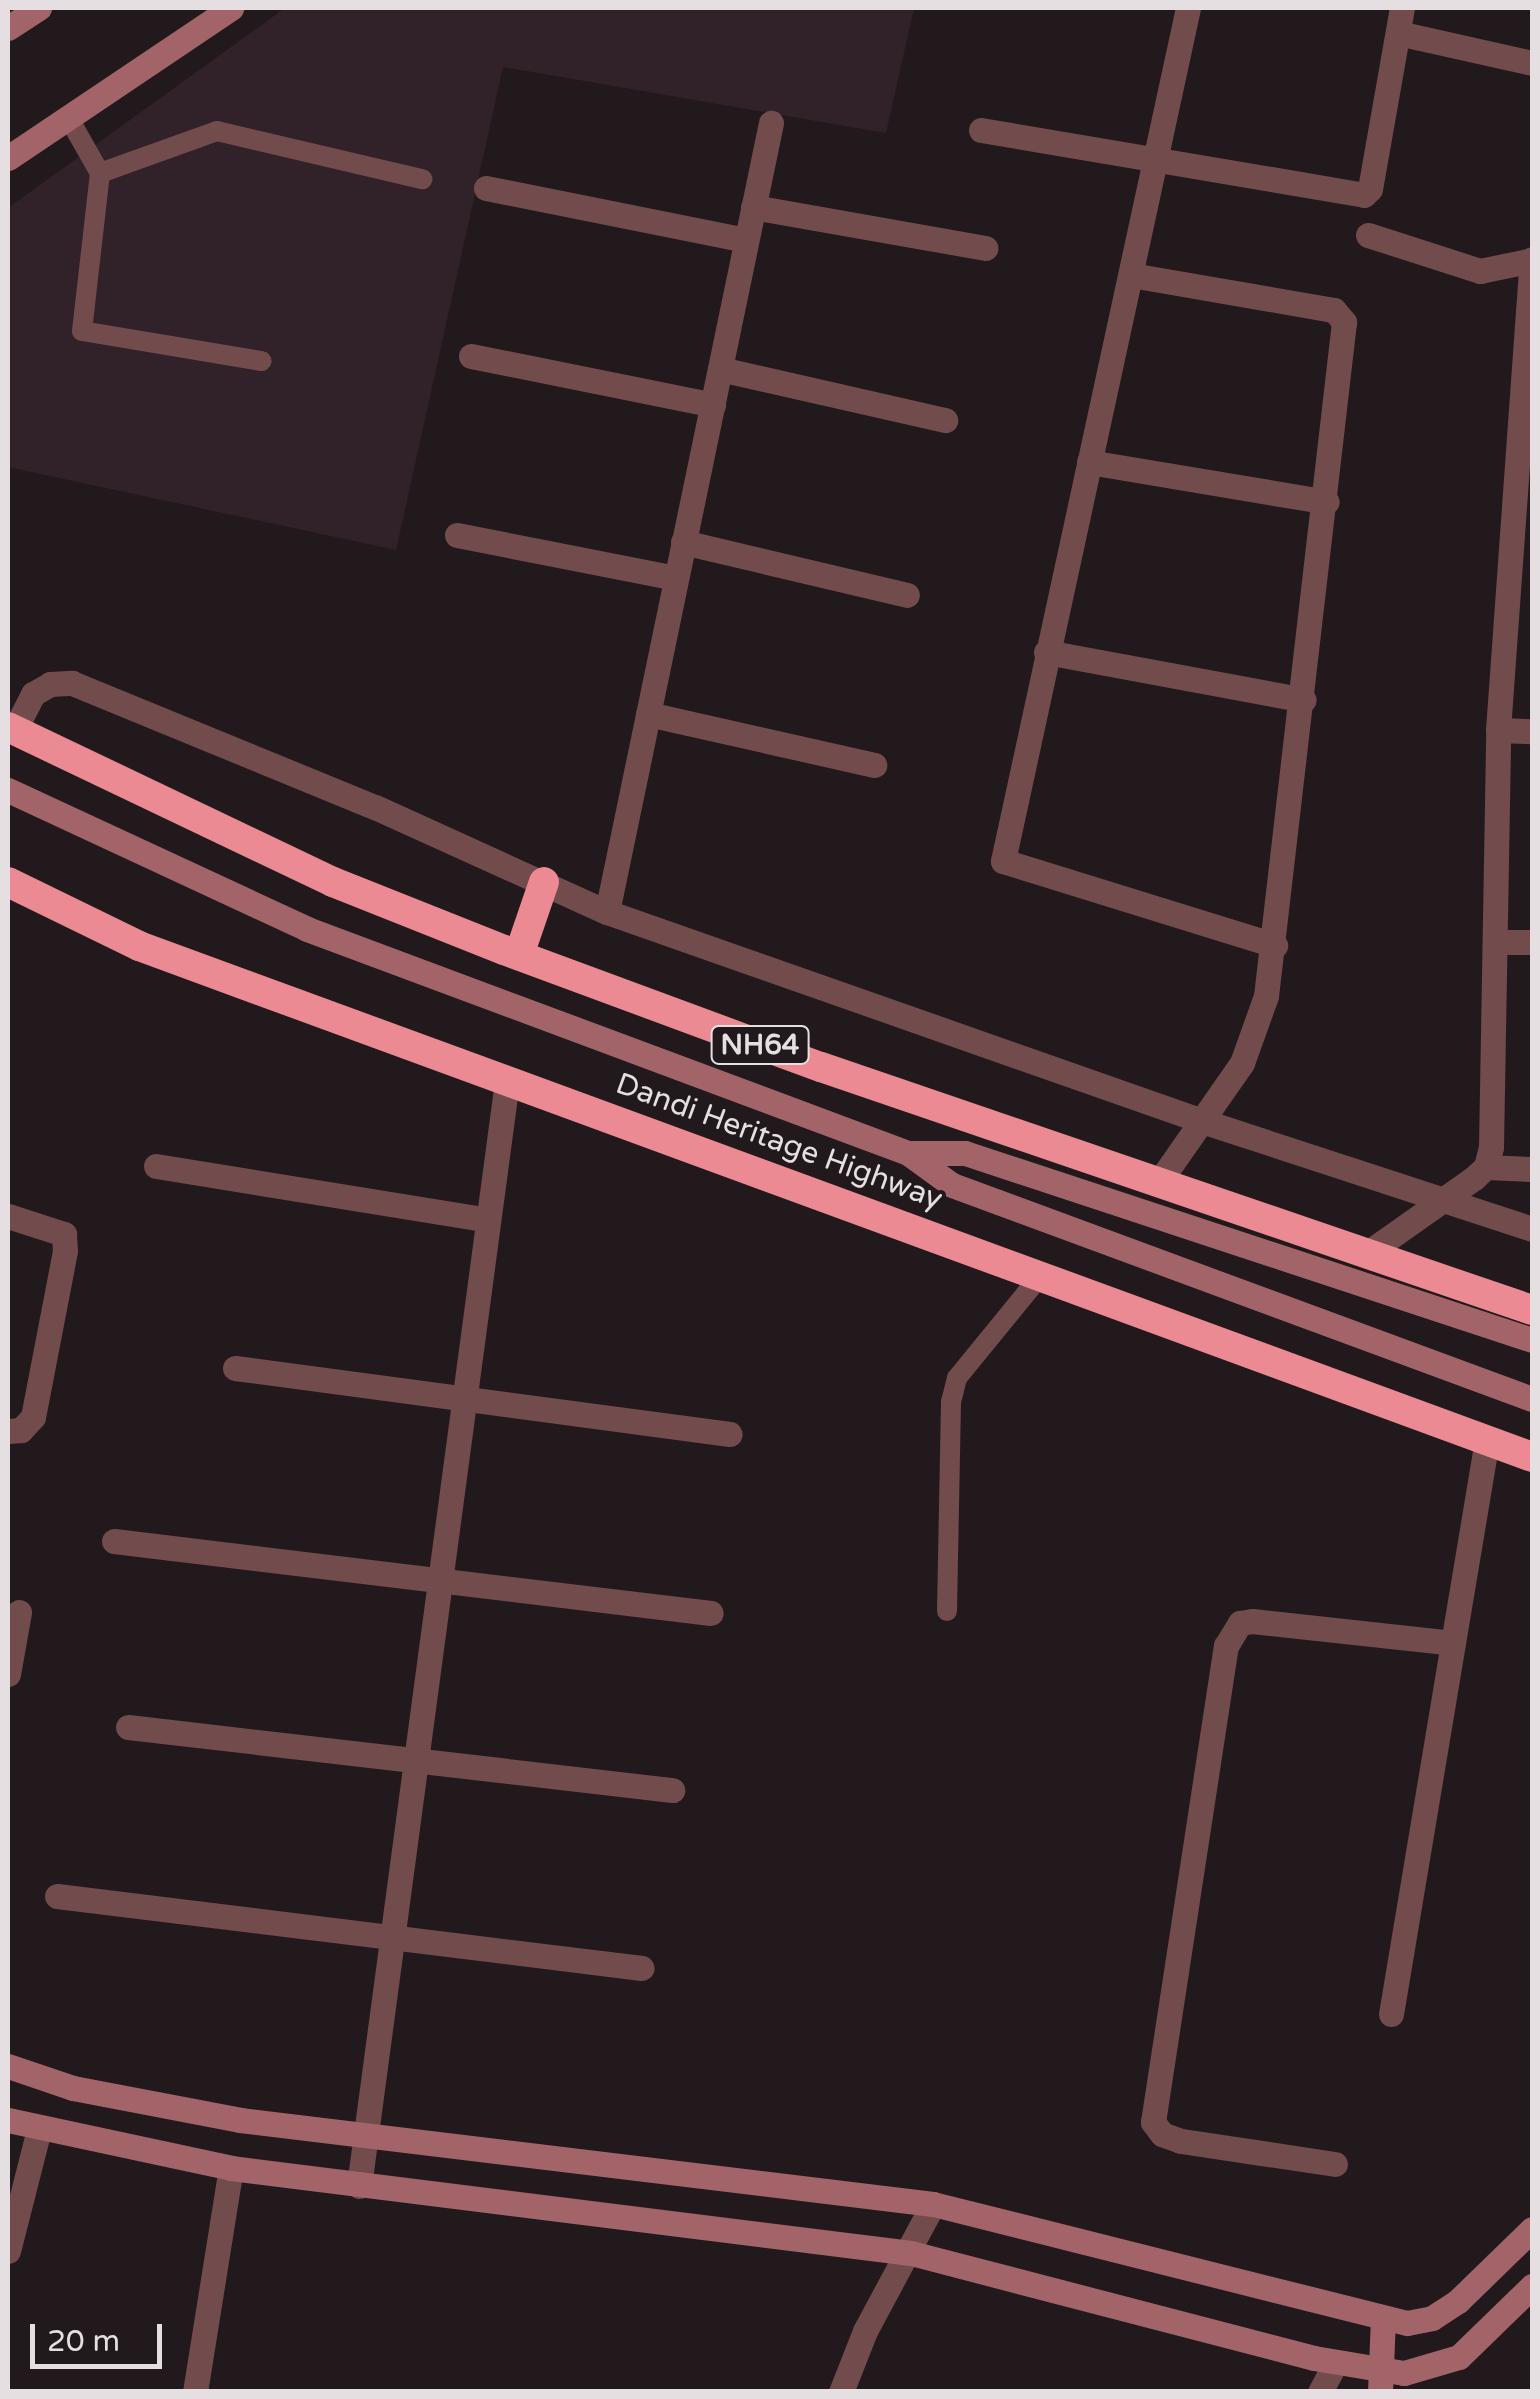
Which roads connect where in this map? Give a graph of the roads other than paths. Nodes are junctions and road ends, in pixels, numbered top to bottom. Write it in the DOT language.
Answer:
graph roads {
  1 [pos="39,8"];
  2 [pos="231,8"];
  3 [pos="1188,8"];
  4 [pos="1400,20"];
  5 [pos="8,28"];
  6 [pos="1532,63"];
  7 [pos="68,117"];
  8 [pos="771,122"];
  9 [pos="981,130"];
  10 [pos="8,158"];
  11 [pos="1157,160"];
  12 [pos="100,173"];
  13 [pos="422,179"];
  14 [pos="486,188"];
  15 [pos="753,207"];
  16 [pos="1368,236"];
  17 [pos="746,240"];
  18 [pos="985,248"];
  19 [pos="1532,260"];
  20 [pos="1131,275"];
  21 [pos="471,356"];
  22 [pos="262,361"];
  23 [pos="720,369"];
  24 [pos="713,405"];
  25 [pos="945,420"];
  26 [pos="1089,462"];
  27 [pos="1327,502"];
  28 [pos="457,535"];
  29 [pos="684,542"];
  30 [pos="676,578"];
  31 [pos="907,595"];
  32 [pos="1046,652"];
  33 [pos="1304,700"];
  34 [pos="648,714"];
  35 [pos="10,729"];
  36 [pos="1498,730"];
  37 [pos="1532,731"];
  38 [pos="874,764"];
  39 [pos="8,790"];
  40 [pos="8,882"];
  41 [pos="544,882"];
  42 [pos="607,912"];
  43 [pos="1495,942"];
  44 [pos="1532,942"];
  45 [pos="1275,945"];
  46 [pos="518,955"];
  47 [pos="508,1081"];
  48 [pos="1202,1121"];
  49 [pos="908,1153"];
  50 [pos="156,1166"];
  51 [pos="1486,1167"];
  52 [pos="1532,1169"];
  53 [pos="1158,1182"];
  54 [pos="1444,1197"];
  55 [pos="8,1216"];
  56 [pos="488,1220"];
  57 [pos="1532,1229"];
  58 [pos="1368,1252"];
  59 [pos="1042,1275"];
  60 [pos="1532,1310"];
  61 [pos="1532,1340"];
  62 [pos="235,1368"];
  63 [pos="465,1398"];
  64 [pos="1532,1400"];
  65 [pos="8,1431"];
  66 [pos="730,1434"];
  67 [pos="1487,1440"];
  68 [pos="1532,1458"];
  69 [pos="114,1541"];
  70 [pos="440,1580"];
  71 [pos="947,1611"];
  72 [pos="19,1612"];
  73 [pos="711,1613"];
  74 [pos="1453,1643"];
  75 [pos="8,1674"];
  76 [pos="128,1727"];
  77 [pos="416,1760"];
  78 [pos="672,1790"];
  79 [pos="57,1896"];
  80 [pos="393,1938"];
  81 [pos="642,1968"];
  82 [pos="1391,2014"];
  83 [pos="8,2066"];
  84 [pos="8,2120"];
  85 [pos="39,2129"];
  86 [pos="366,2134"];
  87 [pos="1334,2164"];
  88 [pos="231,2168"];
  89 [pos="359,2186"];
  90 [pos="933,2204"];
  91 [pos="1532,2229"];
  92 [pos="8,2251"];
  93 [pos="912,2253"];
  94 [pos="1532,2286"];
  95 [pos="1383,2318"];
  96 [pos="1336,2362"];
  97 [pos="1379,2381"];
  98 [pos="194,2392"];
  99 [pos="842,2392"];
  100 [pos="1320,2392"];
  1 -- 5 [label="street"];
  2 -- 7 [label="street"];
  3 -- 11 [label="street"];
  4 -- 6 [label="street"];
  4 -- 11 [label="street"];
  7 -- 10 [label="street"];
  7 -- 12 [label="lane"];
  8 -- 15 [label="street"];
  9 -- 11 [label="street"];
  11 -- 20 [label="street"];
  12 -- 13 [label="lane"];
  12 -- 22 [label="lane"];
  14 -- 17 [label="street"];
  15 -- 17 [label="street"];
  15 -- 18 [label="street"];
  16 -- 19 [label="street"];
  17 -- 23 [label="street"];
  19 -- 36 [label="street"];
  20 -- 26 [label="street"];
  20 -- 27 [label="street"];
  21 -- 24 [label="street"];
  23 -- 24 [label="street"];
  23 -- 25 [label="street"];
  24 -- 29 [label="street"];
  26 -- 27 [label="street"];
  26 -- 32 [label="street"];
  27 -- 33 [label="street"];
  28 -- 30 [label="street"];
  29 -- 30 [label="street"];
  29 -- 31 [label="street"];
  30 -- 34 [label="street"];
  32 -- 33 [label="street"];
  32 -- 45 [label="street"];
  33 -- 45 [label="street"];
  34 -- 38 [label="street"];
  34 -- 42 [label="street"];
  35 -- 41 [label="street"];
  35 -- 46 [label="highway, NH64"];
  36 -- 37 [label="street"];
  36 -- 43 [label="street"];
  39 -- 49 [label="street"];
  40 -- 47 [label="highway, Dandi Heritage Highway"];
  41 -- 42 [label="street"];
  41 -- 46 [label="highway"];
  42 -- 48 [label="street"];
  43 -- 44 [label="street"];
  43 -- 51 [label="street"];
  45 -- 48 [label="street"];
  46 -- 53 [label="highway, NH64"];
  47 -- 56 [label="street"];
  47 -- 59 [label="highway, Dandi Heritage Highway"];
  48 -- 53 [label="street"];
  48 -- 54 [label="street"];
  49 -- 61 [label="street"];
  49 -- 64 [label="street"];
  50 -- 56 [label="street"];
  51 -- 52 [label="street"];
  51 -- 54 [label="street"];
  53 -- 58 [label="highway, NH64"];
  54 -- 57 [label="street"];
  54 -- 58 [label="street"];
  55 -- 65 [label="street"];
  56 -- 63 [label="street"];
  58 -- 60 [label="highway, NH64"];
  59 -- 67 [label="highway, Dandi Heritage Highway"];
  59 -- 71 [label="lane"];
  62 -- 63 [label="street"];
  63 -- 66 [label="street"];
  63 -- 70 [label="street"];
  67 -- 68 [label="highway, Dandi Heritage Highway"];
  67 -- 74 [label="street"];
  69 -- 70 [label="street"];
  70 -- 73 [label="street"];
  70 -- 77 [label="street"];
  72 -- 75 [label="street"];
  74 -- 82 [label="street"];
  74 -- 87 [label="street"];
  76 -- 77 [label="street"];
  77 -- 78 [label="street"];
  77 -- 80 [label="street"];
  79 -- 80 [label="street"];
  80 -- 81 [label="street"];
  80 -- 86 [label="street"];
  83 -- 86 [label="street"];
  84 -- 85 [label="street"];
  85 -- 88 [label="street"];
  85 -- 92 [label="street"];
  86 -- 89 [label="street"];
  86 -- 90 [label="street"];
  88 -- 89 [label="street"];
  88 -- 98 [label="street"];
  89 -- 93 [label="street"];
  90 -- 93 [label="street"];
  90 -- 95 [label="street"];
  91 -- 95 [label="street"];
  93 -- 96 [label="street"];
  93 -- 99 [label="street"];
  94 -- 97 [label="street"];
  95 -- 97 [label="street"];
  96 -- 97 [label="street"];
  96 -- 100 [label="street"];
}
